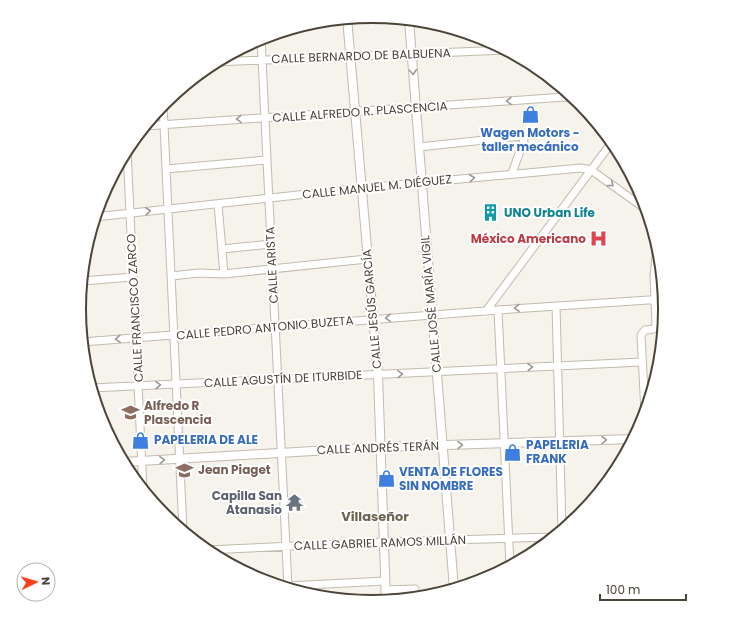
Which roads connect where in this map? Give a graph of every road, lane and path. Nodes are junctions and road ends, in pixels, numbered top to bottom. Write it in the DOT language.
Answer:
graph roads {
  1 [pos="347,24"];
  2 [pos="409,25"];
  3 [pos="261,46"];
  4 [pos="495,51"];
  5 [pos="411,55"];
  6 [pos="350,57"];
  7 [pos="262,60"];
  8 [pos="228,61"];
  9 [pos="564,97"];
  10 [pos="416,108"];
  11 [pos="355,111"];
  12 [pos="163,114"];
  13 [pos="265,118"];
  14 [pos="164,125"];
  15 [pos="153,126"];
  16 [pos="419,147"];
  17 [pos="608,147"];
  18 [pos="128,160"];
  19 [pos="266,160"];
  20 [pos="166,168"];
  21 [pos="592,170"];
  22 [pos="512,173"];
  23 [pos="422,183"];
  24 [pos="362,188"];
  25 [pos="268,198"];
  26 [pos="637,203"];
  27 [pos="218,204"];
  28 [pos="168,209"];
  29 [pos="130,213"];
  30 [pos="101,216"];
  31 [pos="271,244"];
  32 [pos="222,249"];
  33 [pos="367,259"];
  34 [pos="655,266"];
  35 [pos="273,269"];
  36 [pos="224,274"];
  37 [pos="171,276"];
  38 [pos="132,277"];
  39 [pos="88,281"];
  40 [pos="655,300"];
  41 [pos="556,306"];
  42 [pos="498,310"];
  43 [pos="486,312"];
  44 [pos="432,316"];
  45 [pos="372,319"];
  46 [pos="276,328"];
  47 [pos="174,335"];
  48 [pos="136,338"];
  49 [pos="88,342"];
  50 [pos="642,362"];
  51 [pos="557,366"];
  52 [pos="500,369"];
  53 [pos="437,372"];
  54 [pos="378,375"];
  55 [pos="278,380"];
  56 [pos="176,384"];
  57 [pos="139,386"];
  58 [pos="97,388"];
  59 [pos="644,397"];
  60 [pos="627,438"];
  61 [pos="559,441"];
  62 [pos="505,444"];
  63 [pos="442,446"];
  64 [pos="381,447"];
  65 [pos="281,452"];
  66 [pos="179,459"];
  67 [pos="142,461"];
  68 [pos="130,462"];
  69 [pos="143,481"];
  70 [pos="562,523"];
  71 [pos="183,524"];
  72 [pos="544,537"];
  73 [pos="508,539"];
  74 [pos="450,540"];
  75 [pos="384,542"];
  76 [pos="286,547"];
  77 [pos="217,550"];
  78 [pos="510,560"];
  79 [pos="385,581"];
  80 [pos="288,582"];
  81 [pos="454,583"];
  82 [pos="302,586"];
  83 [pos="415,589"];
  84 [pos="385,590"];
  85 [pos="385,594"];
  1 -- 6 [label="street, CALLE JESÚS GARCÍA"];
  2 -- 5 [label="street, CALLE JOSÉ MARÍA VIGIL"];
  3 -- 7 [label="street, CALLE ARISTA"];
  4 -- 5 [label="street, CALLE BERNARDO DE BALBUENA"];
  5 -- 6 [label="street, CALLE BERNARDO DE BALBUENA"];
  5 -- 10 [label="street, CALLE JOSÉ MARÍA VIGIL, one-way"];
  6 -- 7 [label="street, CALLE BERNARDO DE BALBUENA"];
  6 -- 11 [label="street, CALLE JESÚS GARCÍA"];
  7 -- 8 [label="street, CALLE BERNARDO DE BALBUENA"];
  7 -- 13 [label="street, CALLE ARISTA"];
  9 -- 10 [label="street, CALLE ALFREDO R. PLASCENCIA, one-way"];
  10 -- 11 [label="street, CALLE ALFREDO R. PLASCENCIA"];
  10 -- 16 [label="street, CALLE JOSÉ MARÍA VIGIL"];
  11 -- 13 [label="street, CALLE ALFREDO R. PLASCENCIA"];
  11 -- 24 [label="street, CALLE JESÚS GARCÍA"];
  12 -- 14 [label="street"];
  13 -- 14 [label="street, CALLE ALFREDO R. PLASCENCIA, one-way"];
  13 -- 19 [label="street, CALLE ARISTA"];
  14 -- 15 [label="street, CALLE ALFREDO R. PLASCENCIA"];
  14 -- 20 [label="street"];
  16 -- 22 [label="street"];
  16 -- 23 [label="street, CALLE JOSÉ MARÍA VIGIL"];
  17 -- 21 [label="street"];
  18 -- 29 [label="street, CALLE FRANCISCO ZARCO"];
  19 -- 20 [label="street"];
  19 -- 25 [label="street, CALLE ARISTA"];
  20 -- 28 [label="street"];
  21 -- 22 [label="street, CALLE MANUEL M. DIÉGUEZ"];
  21 -- 26 [label="street, one-way"];
  21 -- 43 [label="street"];
  23 -- 22 [label="street, CALLE MANUEL M. DIÉGUEZ, one-way"];
  23 -- 24 [label="street, CALLE MANUEL M. DIÉGUEZ"];
  23 -- 44 [label="street, CALLE JOSÉ MARÍA VIGIL"];
  24 -- 25 [label="street, CALLE MANUEL M. DIÉGUEZ"];
  24 -- 33 [label="street, CALLE JESÚS GARCÍA"];
  25 -- 27 [label="street, CALLE MANUEL M. DIÉGUEZ"];
  25 -- 31 [label="street, CALLE ARISTA"];
  27 -- 28 [label="street, CALLE MANUEL M. DIÉGUEZ"];
  27 -- 32 [label="street"];
  29 -- 28 [label="street, CALLE MANUEL M. DIÉGUEZ, one-way"];
  28 -- 37 [label="street"];
  29 -- 30 [label="street, CALLE MANUEL M. DIÉGUEZ"];
  29 -- 38 [label="street, CALLE FRANCISCO ZARCO"];
  31 -- 32 [label="street"];
  31 -- 35 [label="street, CALLE ARISTA"];
  32 -- 36 [label="street"];
  33 -- 35 [label="street"];
  33 -- 45 [label="street, CALLE JESÚS GARCÍA"];
  34 -- 40 [label="street"];
  35 -- 36 [label="street"];
  35 -- 46 [label="street, CALLE ARISTA"];
  36 -- 37 [label="street"];
  37 -- 47 [label="street"];
  38 -- 39 [label="street"];
  38 -- 48 [label="street, CALLE FRANCISCO ZARCO"];
  40 -- 41 [label="street, CALLE PEDRO ANTONIO BUZETA"];
  40 -- 50 [label="street"];
  41 -- 42 [label="street, CALLE PEDRO ANTONIO BUZETA, one-way"];
  41 -- 51 [label="street"];
  42 -- 43 [label="street, CALLE PEDRO ANTONIO BUZETA"];
  42 -- 52 [label="street"];
  43 -- 44 [label="street, CALLE PEDRO ANTONIO BUZETA"];
  44 -- 45 [label="street, CALLE PEDRO ANTONIO BUZETA, one-way"];
  44 -- 53 [label="street, CALLE JOSÉ MARÍA VIGIL"];
  45 -- 46 [label="street, CALLE PEDRO ANTONIO BUZETA"];
  45 -- 54 [label="street, CALLE JESÚS GARCÍA"];
  46 -- 47 [label="street, CALLE PEDRO ANTONIO BUZETA"];
  46 -- 55 [label="street, CALLE ARISTA"];
  47 -- 48 [label="street, CALLE PEDRO ANTONIO BUZETA"];
  47 -- 56 [label="street"];
  48 -- 49 [label="street, CALLE PEDRO ANTONIO BUZETA, one-way"];
  48 -- 57 [label="street, CALLE FRANCISCO ZARCO"];
  50 -- 51 [label="street, CALLE AGUSTÍN DE ITURBIDE"];
  50 -- 59 [label="street"];
  52 -- 51 [label="street, CALLE AGUSTÍN DE ITURBIDE, one-way"];
  51 -- 61 [label="street"];
  52 -- 53 [label="street, CALLE AGUSTÍN DE ITURBIDE"];
  52 -- 62 [label="street"];
  54 -- 53 [label="street, CALLE AGUSTÍN DE ITURBIDE, one-way"];
  53 -- 63 [label="street, CALLE JOSÉ MARÍA VIGIL"];
  54 -- 55 [label="street, CALLE AGUSTÍN DE ITURBIDE"];
  54 -- 64 [label="street, CALLE JESÚS GARCÍA"];
  55 -- 56 [label="street, CALLE AGUSTÍN DE ITURBIDE"];
  55 -- 65 [label="street, CALLE ARISTA"];
  57 -- 56 [label="street, CALLE AGUSTÍN DE ITURBIDE, one-way"];
  56 -- 66 [label="street"];
  57 -- 58 [label="street, CALLE AGUSTÍN DE ITURBIDE"];
  57 -- 67 [label="street, CALLE FRANCISCO ZARCO"];
  61 -- 60 [label="street, CALLE ANDRÉS TERÁN, one-way"];
  61 -- 62 [label="street, CALLE ANDRÉS TERÁN"];
  61 -- 70 [label="street"];
  63 -- 62 [label="street, CALLE ANDRÉS TERÁN, one-way"];
  62 -- 73 [label="street"];
  63 -- 64 [label="street, CALLE ANDRÉS TERÁN"];
  63 -- 74 [label="street, CALLE JOSÉ MARÍA VIGIL"];
  64 -- 65 [label="street, CALLE ANDRÉS TERÁN"];
  64 -- 75 [label="street, CALLE JESÚS GARCÍA"];
  65 -- 66 [label="street, CALLE ANDRÉS TERÁN"];
  65 -- 76 [label="street, CALLE ARISTA"];
  67 -- 66 [label="street, CALLE ANDRÉS TERÁN, one-way"];
  66 -- 71 [label="street"];
  67 -- 68 [label="street, CALLE ANDRÉS TERÁN"];
  67 -- 69 [label="street, CALLE FRANCISCO ZARCO"];
  72 -- 73 [label="street, CALLE GABRIEL RAMOS MILLÁN"];
  73 -- 74 [label="street, CALLE GABRIEL RAMOS MILLÁN"];
  73 -- 78 [label="street"];
  74 -- 75 [label="street, CALLE GABRIEL RAMOS MILLÁN"];
  74 -- 81 [label="street, CALLE JOSÉ MARÍA VIGIL"];
  75 -- 76 [label="street, CALLE GABRIEL RAMOS MILLÁN"];
  75 -- 79 [label="street, CALLE JESÚS GARCÍA"];
  76 -- 77 [label="street, CALLE GABRIEL RAMOS MILLÁN"];
  76 -- 80 [label="street, CALLE ARISTA"];
  79 -- 82 [label="street"];
  79 -- 84 [label="street, CALLE JESÚS GARCÍA"];
  83 -- 84 [label="street"];
  84 -- 85 [label="street, CALLE JESÚS GARCÍA"];
}
